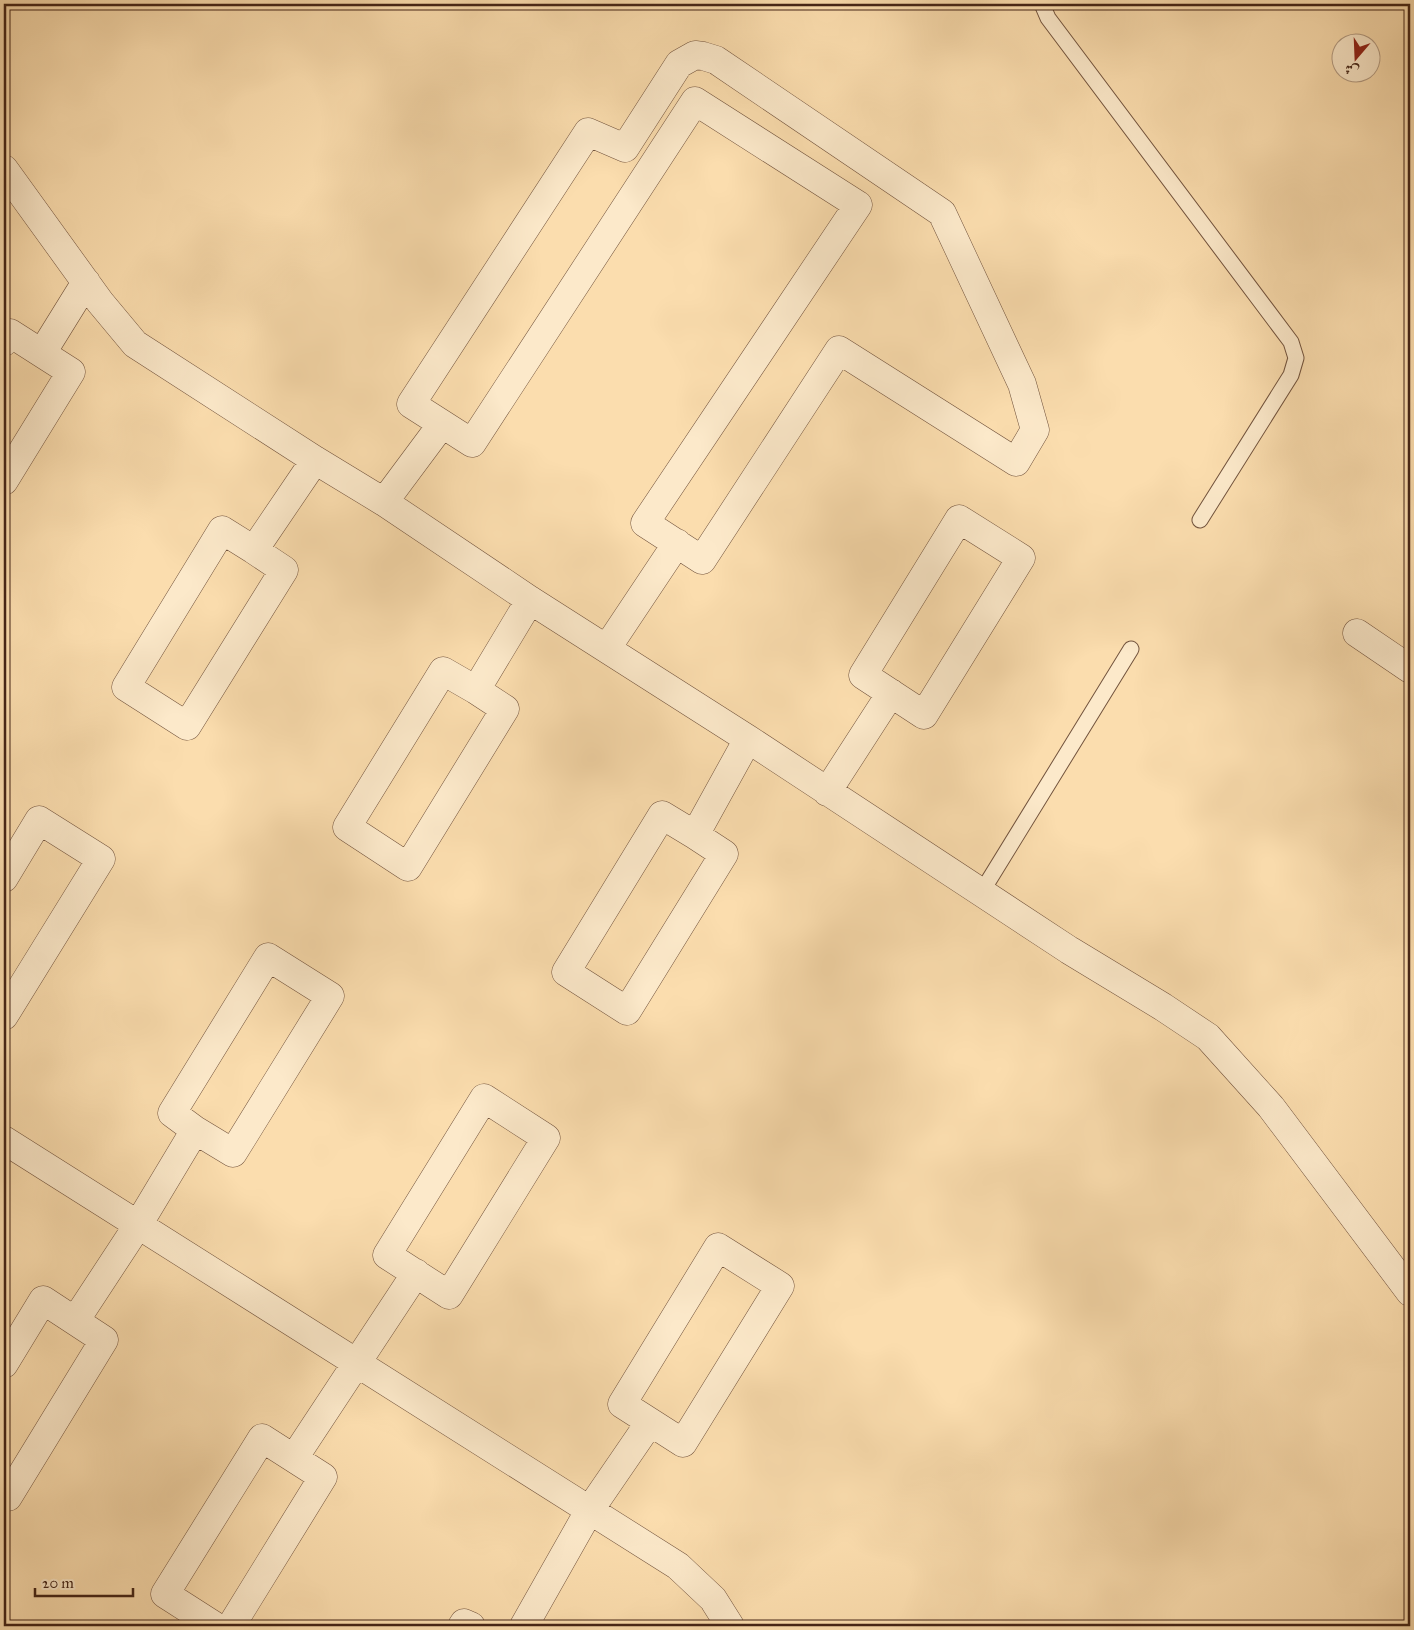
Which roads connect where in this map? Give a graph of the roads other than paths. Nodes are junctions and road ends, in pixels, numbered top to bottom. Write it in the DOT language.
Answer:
graph roads {
  1 [pos="1042,4"];
  2 [pos="4,169"];
  3 [pos="86,282"];
  4 [pos="4,342"];
  5 [pos="42,353"];
  6 [pos="442,424"];
  7 [pos="314,460"];
  8 [pos="4,481"];
  9 [pos="384,502"];
  10 [pos="1200,520"];
  11 [pos="677,543"];
  12 [pos="254,550"];
  13 [pos="530,600"];
  14 [pos="1357,633"];
  15 [pos="607,648"];
  16 [pos="1131,649"];
  17 [pos="1410,669"];
  18 [pos="476,690"];
  19 [pos="891,693"];
  20 [pos="748,740"];
  21 [pos="827,792"];
  22 [pos="694,835"];
  23 [pos="4,878"];
  24 [pos="981,893"];
  25 [pos="4,1016"];
  26 [pos="195,1130"];
  27 [pos="4,1140"];
  28 [pos="138,1225"];
  29 [pos="416,1273"];
  30 [pos="1410,1292"];
  31 [pos="75,1321"];
  32 [pos="4,1364"];
  33 [pos="356,1364"];
  34 [pos="650,1422"];
  35 [pos="294,1458"];
  36 [pos="4,1494"];
  37 [pos="589,1511"];
  38 [pos="214,1626"];
  39 [pos="232,1626"];
  40 [pos="462,1626"];
  41 [pos="470,1626"];
  42 [pos="524,1626"];
  43 [pos="730,1626"];
  1 -- 10 [label="lane"];
  2 -- 3 [label="street"];
  3 -- 5 [label="street"];
  3 -- 7 [label="street"];
  4 -- 5 [label="street"];
  5 -- 8 [label="street"];
  6 -- 9 [label="street"];
  6 -- 11 [label="street"];
  6 -- 11 [label="street"];
  7 -- 9 [label="street"];
  7 -- 12 [label="street"];
  9 -- 13 [label="street"];
  11 -- 15 [label="street"];
  12 -- 12 [label="street"];
  13 -- 15 [label="street"];
  13 -- 18 [label="street"];
  14 -- 17 [label="street"];
  15 -- 20 [label="street"];
  16 -- 24 [label="lane"];
  18 -- 18 [label="street"];
  19 -- 19 [label="street"];
  19 -- 21 [label="street"];
  20 -- 21 [label="street"];
  20 -- 22 [label="street"];
  21 -- 24 [label="street"];
  22 -- 22 [label="street"];
  23 -- 25 [label="street"];
  24 -- 30 [label="street"];
  26 -- 26 [label="street"];
  26 -- 28 [label="street"];
  27 -- 28 [label="street"];
  28 -- 31 [label="street"];
  28 -- 33 [label="street"];
  29 -- 29 [label="street"];
  29 -- 33 [label="street"];
  31 -- 32 [label="street"];
  31 -- 36 [label="street"];
  33 -- 35 [label="street"];
  33 -- 37 [label="street"];
  34 -- 34 [label="street"];
  34 -- 37 [label="street"];
  35 -- 38 [label="street"];
  35 -- 39 [label="street"];
  37 -- 42 [label="street"];
  37 -- 43 [label="street"];
  40 -- 41 [label="street"];
}
